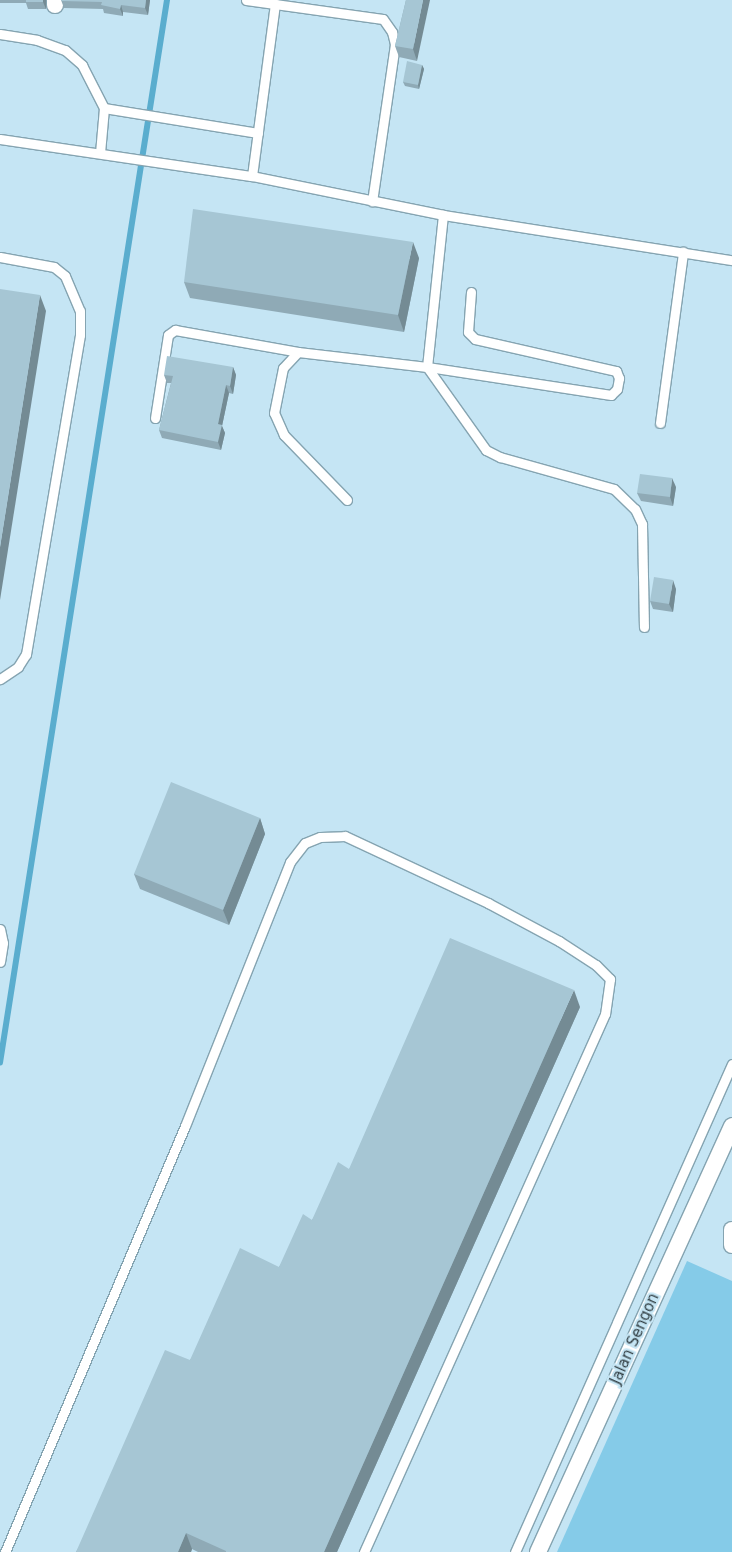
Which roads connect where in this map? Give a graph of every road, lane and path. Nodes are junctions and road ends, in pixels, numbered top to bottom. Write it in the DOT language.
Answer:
graph roads {
  1 [pos="246,0"];
  2 [pos="275,4"];
  3 [pos="0,34"];
  4 [pos="104,108"];
  5 [pos="258,134"];
  6 [pos="0,139"];
  7 [pos="103,154"];
  8 [pos="252,176"];
  9 [pos="372,201"];
  10 [pos="443,215"];
  11 [pos="683,252"];
  12 [pos="0,257"];
  13 [pos="732,260"];
  14 [pos="471,292"];
  15 [pos="298,352"];
  16 [pos="427,367"];
  17 [pos="155,418"];
  18 [pos="660,423"];
  19 [pos="347,500"];
  20 [pos="644,627"];
  21 [pos="0,679"];
  22 [pos="0,929"];
  23 [pos="0,962"];
  24 [pos="732,1064"];
  25 [pos="732,1126"];
  26 [pos="732,1230"];
  27 [pos="732,1245"];
  28 [pos="5,1552"];
  29 [pos="364,1552"];
  30 [pos="515,1552"];
  31 [pos="538,1552"];
  1 -- 2 [label="lane"];
  2 -- 5 [label="lane"];
  2 -- 9 [label="lane"];
  3 -- 4 [label="lane"];
  4 -- 5 [label="lane"];
  4 -- 7 [label="lane"];
  5 -- 8 [label="lane"];
  6 -- 7 [label="lane"];
  7 -- 8 [label="lane"];
  8 -- 9 [label="lane"];
  9 -- 10 [label="lane"];
  10 -- 11 [label="lane"];
  10 -- 16 [label="lane"];
  11 -- 13 [label="lane"];
  11 -- 18 [label="lane"];
  12 -- 21 [label="lane"];
  14 -- 16 [label="lane"];
  15 -- 16 [label="lane"];
  15 -- 17 [label="lane"];
  15 -- 19 [label="lane"];
  16 -- 20 [label="lane"];
  22 -- 23 [label="lane"];
  24 -- 30 [label="lane"];
  25 -- 31 [label="street, Jalan Sengon"];
  26 -- 27 [label="street"];
  28 -- 29 [label="lane"];
}
